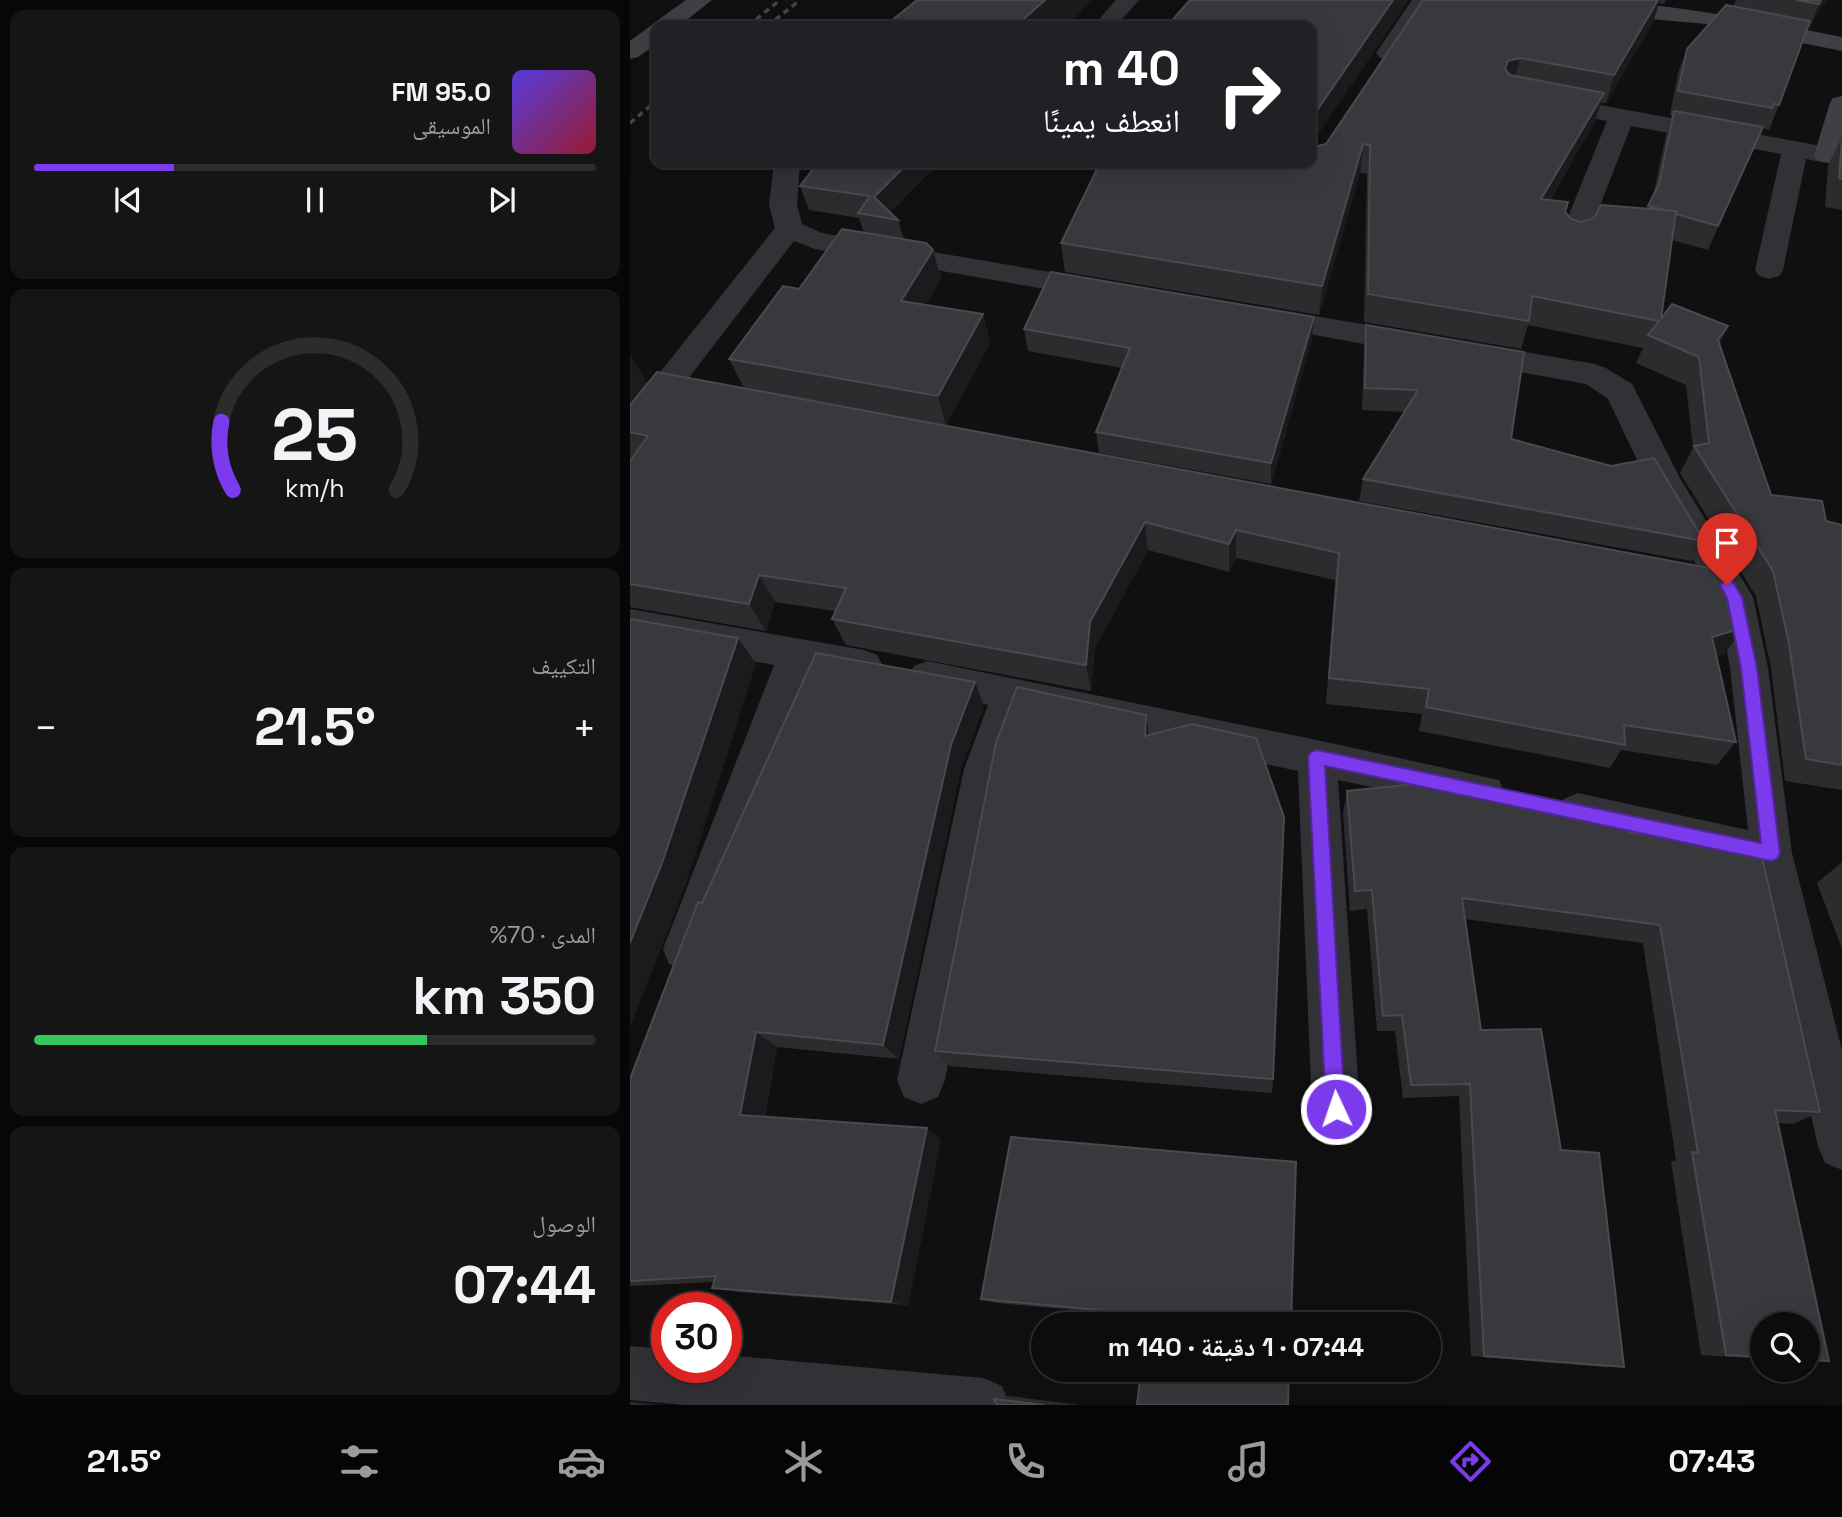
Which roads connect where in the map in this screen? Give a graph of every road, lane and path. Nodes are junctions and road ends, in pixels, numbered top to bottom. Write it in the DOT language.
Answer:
graph roads {
  1 [pos="701,0"];
  2 [pos="1128,0"];
  3 [pos="1423,0"];
  4 [pos="1574,0"];
  5 [pos="1609,3"];
  6 [pos="672,21"];
  7 [pos="1109,21"];
  8 [pos="651,37"];
  9 [pos="1842,44"];
  10 [pos="630,52"];
  11 [pos="1372,77"];
  12 [pos="1527,99"];
  13 [pos="1842,103"];
  14 [pos="1622,116"];
  15 [pos="1795,149"];
  16 [pos="1835,156"];
  17 [pos="787,168"];
  18 [pos="789,229"];
  19 [pos="1573,239"];
  20 [pos="1769,270"];
  21 [pos="1130,294"];
  22 [pos="1226,311"];
  23 [pos="665,387"];
  24 [pos="706,394"];
  25 [pos="630,432"];
  26 [pos="1686,578"];
  27 [pos="1727,585"];
  28 [pos="630,624"];
  29 [pos="797,654"];
  30 [pos="1012,693"];
  31 [pos="1317,757"];
  32 [pos="1771,853"];
  33 [pos="674,978"];
  34 [pos="921,1080"];
  35 [pos="1336,1109"];
  36 [pos="1842,1146"];
  37 [pos="630,1373"];
  38 [pos="983,1405"];
  1 -- 6 [label="street"];
  2 -- 7 [label="street"];
  3 -- 11 [label="street"];
  4 -- 5 [label="street"];
  5 -- 9 [label="street"];
  8 -- 10 [label="street"];
  12 -- 14 [label="street"];
  13 -- 16 [label="street"];
  14 -- 15 [label="street"];
  14 -- 19 [label="street"];
  15 -- 16 [label="street"];
  15 -- 20 [label="street"];
  17 -- 18 [label="street"];
  18 -- 21 [label="street"];
  18 -- 23 [label="street"];
  22 -- 27 [label="street"];
  23 -- 24 [label="street"];
  23 -- 25 [label="street"];
  26 -- 27 [label="street"];
  27 -- 32 [label="street"];
  28 -- 29 [label="street"];
  29 -- 30 [label="street"];
  29 -- 33 [label="street"];
  30 -- 31 [label="street"];
  30 -- 34 [label="street"];
  31 -- 32 [label="street"];
  31 -- 35 [label="street"];
  32 -- 36 [label="street"];
  37 -- 38 [label="street"];
}
